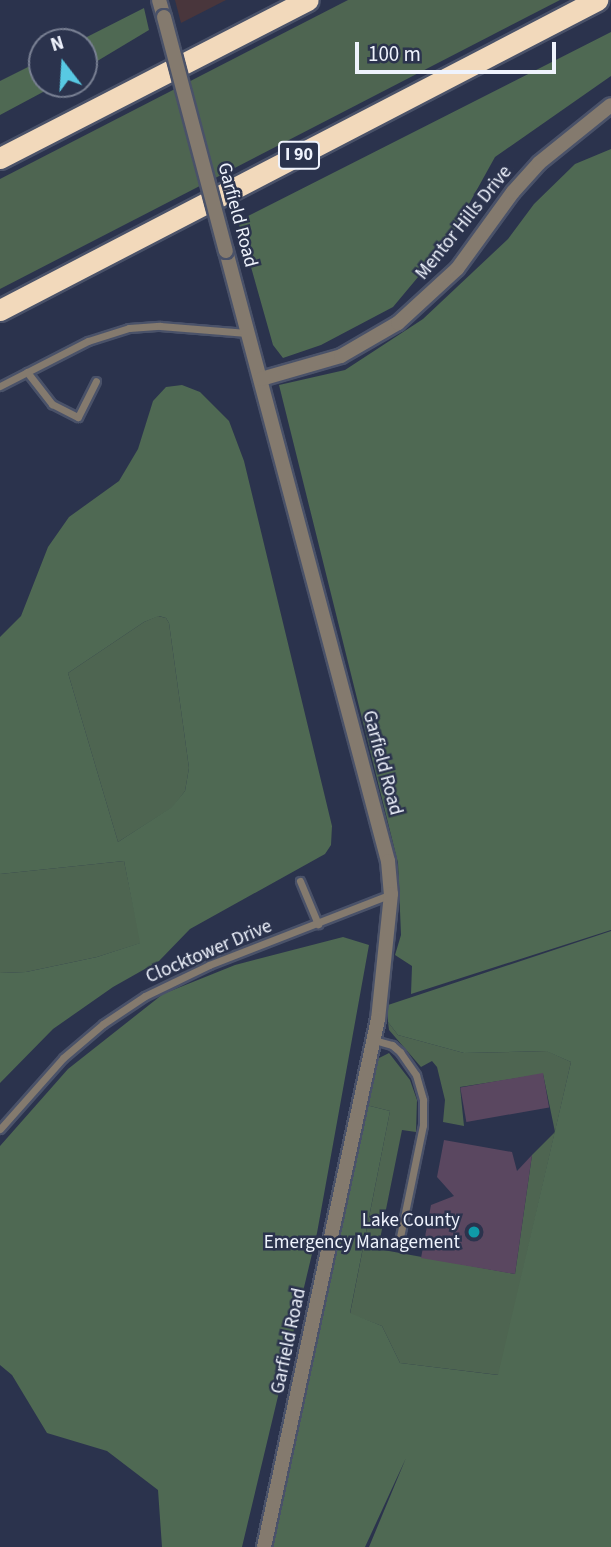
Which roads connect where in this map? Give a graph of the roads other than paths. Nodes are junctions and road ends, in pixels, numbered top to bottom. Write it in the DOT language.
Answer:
graph roads {
  1 [pos="159,0"];
  2 [pos="307,0"];
  3 [pos="597,0"];
  4 [pos="611,106"];
  5 [pos="0,158"];
  6 [pos="0,310"];
  7 [pos="248,333"];
  8 [pos="27,372"];
  9 [pos="261,379"];
  10 [pos="96,381"];
  11 [pos="0,386"];
  12 [pos="300,881"];
  13 [pos="391,894"];
  14 [pos="318,924"];
  15 [pos="374,1040"];
  16 [pos="0,1129"];
  17 [pos="399,1242"];
  18 [pos="264,1547"];
  1 -- 7 [label="street, Garfield Road, bridge"];
  2 -- 5 [label="highway"];
  3 -- 6 [label="highway, I 90"];
  4 -- 9 [label="street, Mentor Hills Drive"];
  7 -- 8 [label="lane"];
  7 -- 9 [label="street, Garfield Road"];
  8 -- 10 [label="lane"];
  8 -- 11 [label="lane"];
  9 -- 13 [label="street, Garfield Road"];
  12 -- 14 [label="lane"];
  13 -- 14 [label="lane, Clocktower Drive"];
  13 -- 15 [label="street, Garfield Road"];
  14 -- 16 [label="lane, Clocktower Drive"];
  15 -- 17 [label="lane"];
  15 -- 18 [label="street, Garfield Road"];
}
